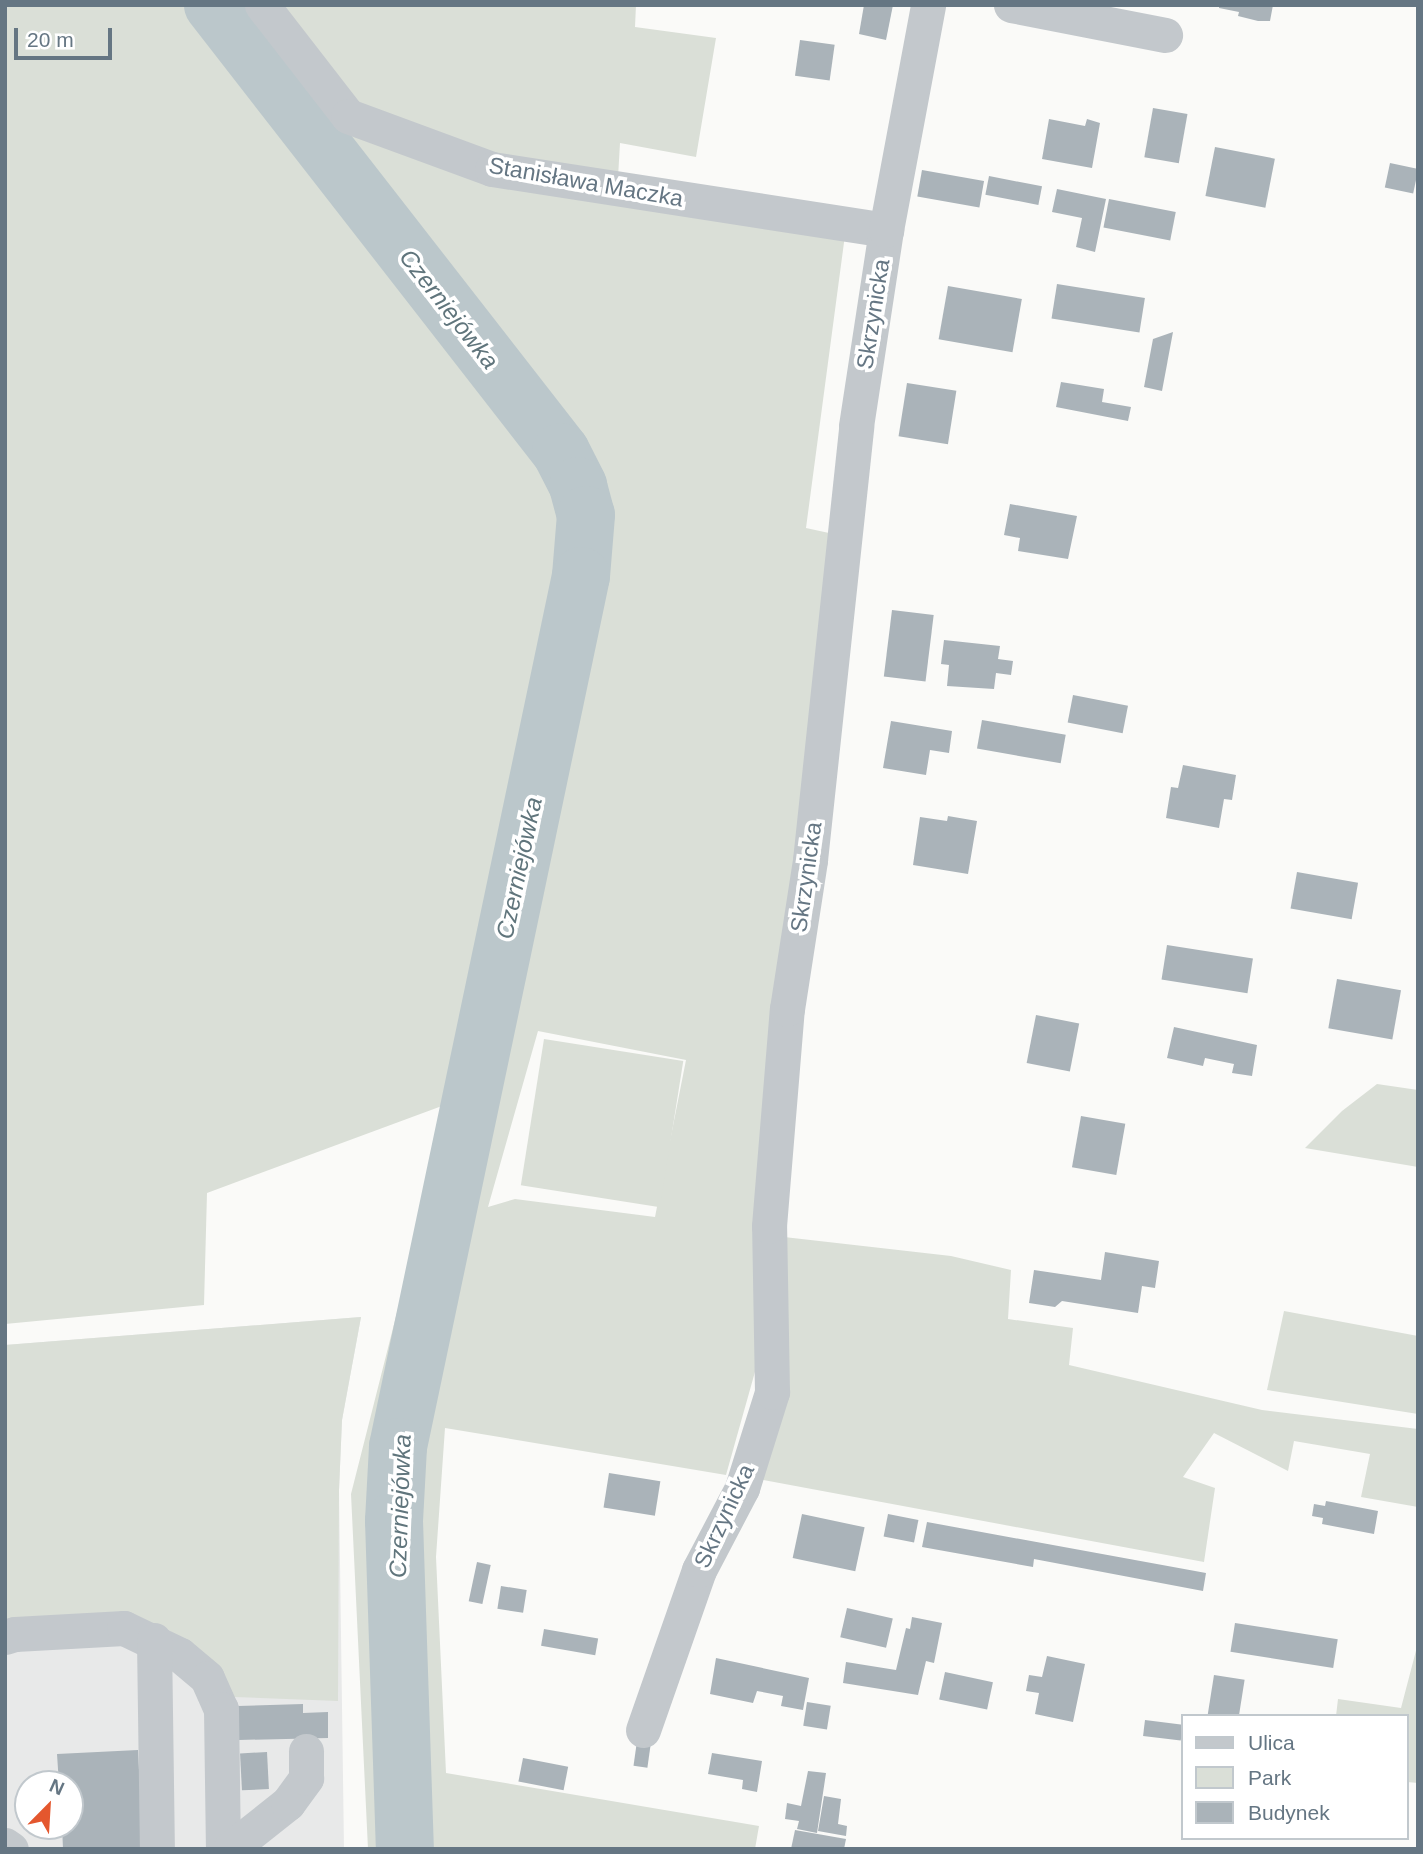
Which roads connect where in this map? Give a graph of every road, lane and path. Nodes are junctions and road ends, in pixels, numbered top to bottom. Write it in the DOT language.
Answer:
graph roads {
  1 [pos="262,5"];
  2 [pos="928,5"];
  3 [pos="1011,5"];
  4 [pos="1165,35"];
  5 [pos="886,230"];
  6 [pos="5,1637"];
  7 [pos="154,1640"];
  8 [pos="643,1730"];
  9 [pos="306,1751"];
  10 [pos="5,1845"];
  11 [pos="11,1849"];
  12 [pos="157,1849"];
  13 [pos="223,1849"];
  14 [pos="230,1849"];
  1 -- 5 [label="street, Stanisława Maczka"];
  2 -- 5 [label="street, Skrzynicka"];
  3 -- 4 [label="street"];
  5 -- 8 [label="street, Skrzynicka"];
  6 -- 7 [label="street"];
  7 -- 12 [label="street"];
  7 -- 13 [label="street"];
  9 -- 14 [label="street"];
  10 -- 11 [label="street"];
}
